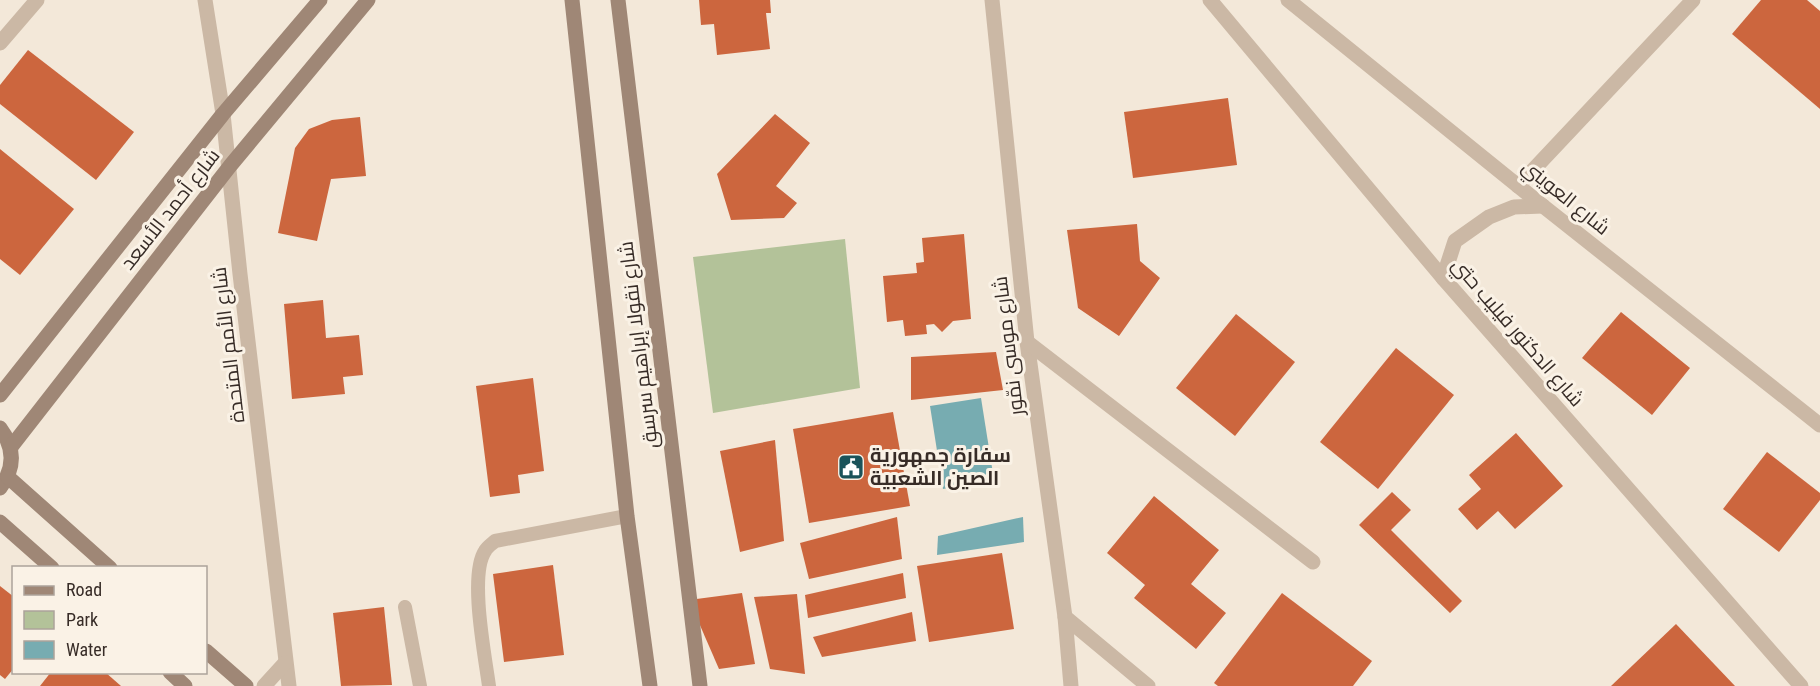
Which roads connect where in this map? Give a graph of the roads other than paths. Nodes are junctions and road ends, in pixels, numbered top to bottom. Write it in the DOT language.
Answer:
graph roads {
  1 [pos="36,0"];
  2 [pos="205,0"];
  3 [pos="320,0"];
  4 [pos="368,0"];
  5 [pos="572,0"];
  6 [pos="618,0"];
  7 [pos="992,0"];
  8 [pos="1210,0"];
  9 [pos="1288,0"];
  10 [pos="1693,0"];
  11 [pos="0,43"];
  12 [pos="223,114"];
  13 [pos="230,166"];
  14 [pos="1518,186"];
  15 [pos="1543,206"];
  16 [pos="1443,278"];
  17 [pos="1027,342"];
  18 [pos="0,395"];
  19 [pos="1820,425"];
  20 [pos="0,428"];
  21 [pos="11,447"];
  22 [pos="4,483"];
  23 [pos="627,516"];
  24 [pos="0,522"];
  25 [pos="1313,562"];
  26 [pos="51,566"];
  27 [pos="109,566"];
  28 [pos="405,607"];
  29 [pos="1065,618"];
  30 [pos="207,652"];
  31 [pos="285,663"];
  32 [pos="172,674"];
  33 [pos="185,686"];
  34 [pos="246,686"];
  35 [pos="264,686"];
  36 [pos="289,686"];
  37 [pos="420,686"];
  38 [pos="489,686"];
  39 [pos="650,686"];
  40 [pos="700,686"];
  41 [pos="1071,686"];
  42 [pos="1148,686"];
  43 [pos="1801,686"];
  1 -- 11 [label="street"];
  2 -- 12 [label="street, شارع الأمم المتحدة"];
  3 -- 12 [label="street, شارع أحمد الأسعد"];
  4 -- 13 [label="street, شارع أحمد الأسعد"];
  5 -- 23 [label="street, شارع نقولا إبراهيم سرسق"];
  6 -- 40 [label="street, شارع نقولا إبراهيم سرسق"];
  7 -- 17 [label="street, شارع موسى نمّور"];
  8 -- 16 [label="street, شارع الدكتور فيليب حتي"];
  9 -- 14 [label="street, شارع العويني"];
  10 -- 14 [label="street"];
  12 -- 13 [label="street, شارع الأمم المتحدة"];
  12 -- 18 [label="street, شارع أحمد الأسعد"];
  13 -- 21 [label="street, شارع أحمد الأسعد"];
  13 -- 31 [label="street, شارع الأمم المتحدة"];
  14 -- 15 [label="street, شارع العويني"];
  15 -- 16 [label="street"];
  15 -- 19 [label="street, شارع العويني"];
  16 -- 43 [label="street, شارع الدكتور فيليب حتي"];
  17 -- 25 [label="street"];
  17 -- 29 [label="street, شارع موسى نمّور"];
  20 -- 21 [label="street"];
  21 -- 22 [label="street"];
  22 -- 27 [label="street"];
  23 -- 38 [label="lane"];
  23 -- 39 [label="street, شارع نقولا إبراهيم سرسق"];
  24 -- 26 [label="street"];
  28 -- 37 [label="lane"];
  29 -- 41 [label="street, شارع موسى نمّور"];
  29 -- 42 [label="street"];
  30 -- 34 [label="street"];
  31 -- 35 [label="street"];
  31 -- 36 [label="street, شارع الأمم المتحدة"];
  32 -- 33 [label="street"];
}
